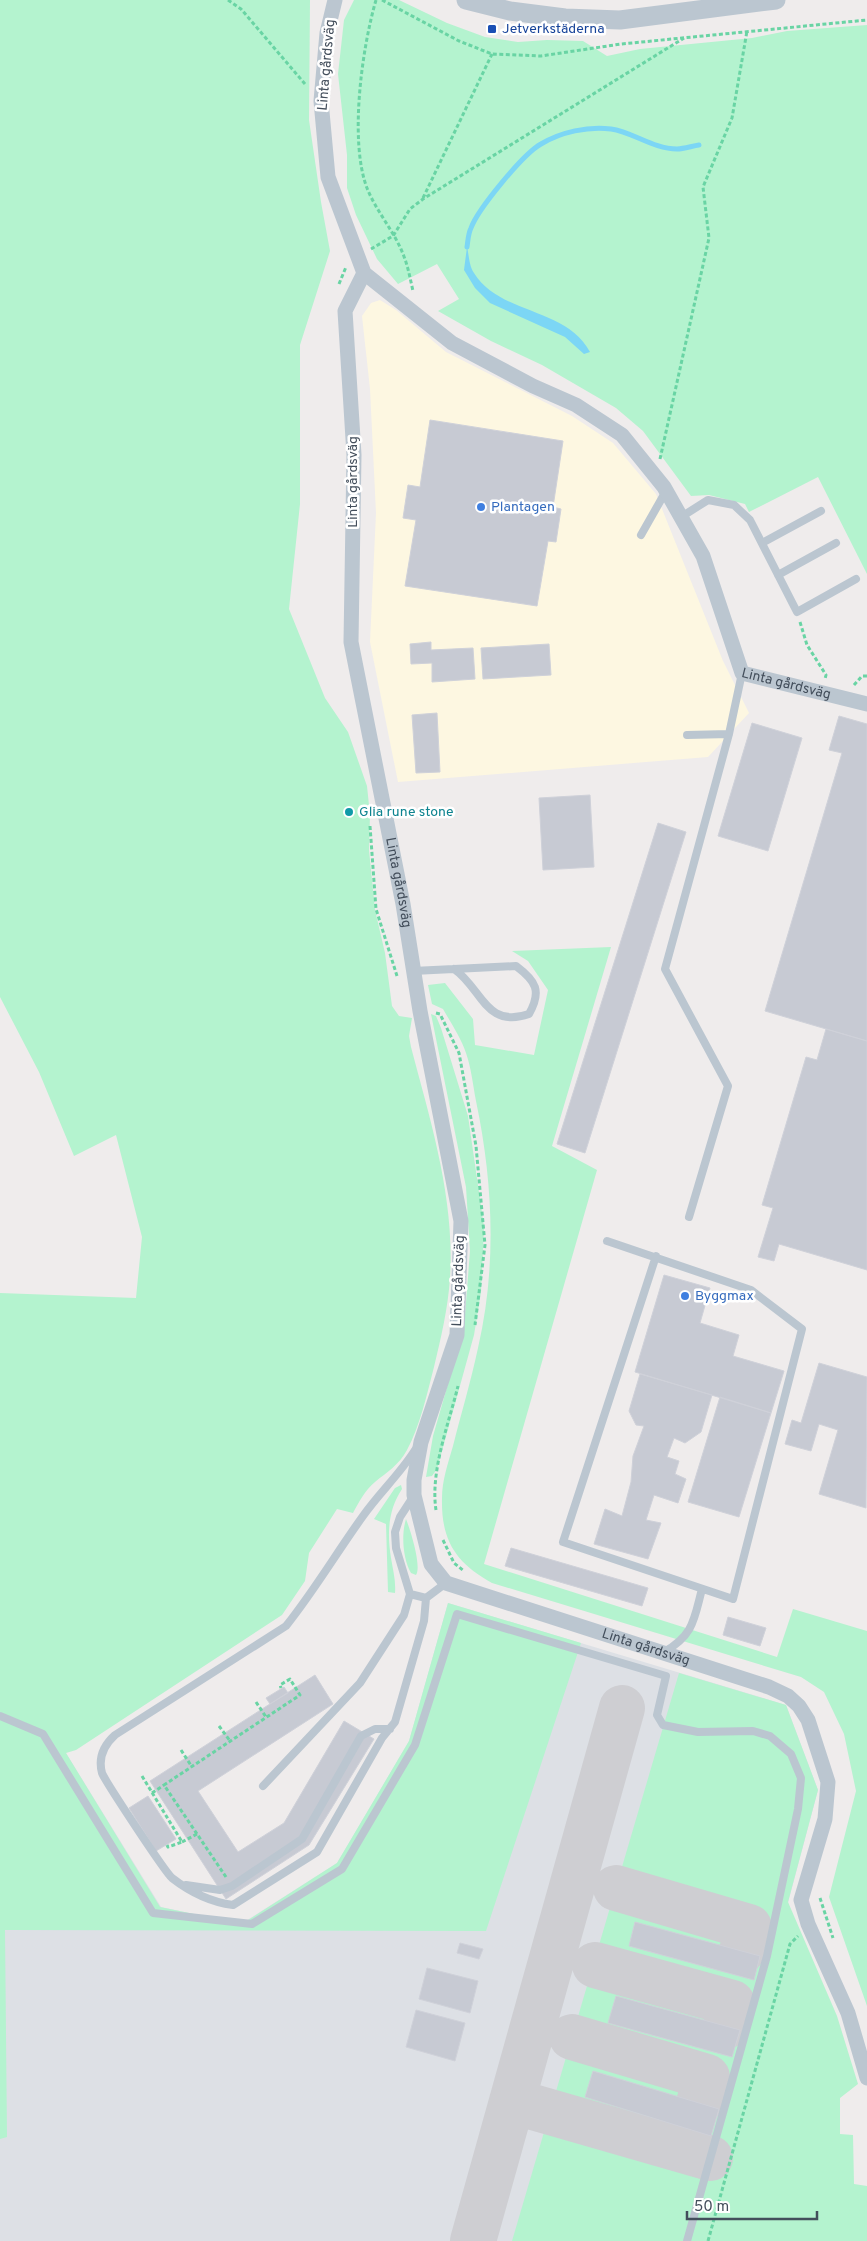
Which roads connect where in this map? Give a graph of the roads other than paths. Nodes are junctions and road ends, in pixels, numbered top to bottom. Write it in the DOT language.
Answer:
graph roads {
  1 [pos="335,0"];
  2 [pos="466,0"];
  3 [pos="776,0"];
  4 [pos="364,273"];
  5 [pos="666,491"];
  6 [pos="821,511"];
  7 [pos="681,517"];
  8 [pos="641,535"];
  9 [pos="762,543"];
  10 [pos="836,544"];
  11 [pos="778,575"];
  12 [pos="856,579"];
  13 [pos="742,673"];
  14 [pos="867,704"];
  15 [pos="729,734"];
  16 [pos="687,735"];
  17 [pos="454,969"];
  18 [pos="413,971"];
  19 [pos="689,1217"];
  20 [pos="607,1241"];
  21 [pos="656,1256"];
  22 [pos="421,1442"];
  23 [pos="414,1495"];
  24 [pos="446,1583"];
  25 [pos="702,1589"];
  26 [pos="410,1594"];
  27 [pos="426,1598"];
  28 [pos="662,1652"];
  29 [pos="0,1716"];
  30 [pos="390,1729"];
  31 [pos="263,1786"];
  32 [pos="181,1884"];
  33 [pos="867,2078"];
  34 [pos="687,2241"];
  1 -- 4 [label="street, Linta gårdsväg"];
  2 -- 3 [label="street"];
  4 -- 5 [label="street, Linta gårdsväg"];
  4 -- 18 [label="street, Linta gårdsväg"];
  5 -- 7 [label="street, Linta gårdsväg"];
  5 -- 8 [label="lane"];
  6 -- 9 [label="lane"];
  7 -- 9 [label="lane"];
  7 -- 13 [label="street, Linta gårdsväg"];
  9 -- 11 [label="lane"];
  10 -- 11 [label="lane"];
  11 -- 12 [label="lane"];
  13 -- 14 [label="street, Linta gårdsväg"];
  13 -- 15 [label="lane"];
  15 -- 16 [label="lane"];
  15 -- 19 [label="lane"];
  17 -- 17 [label="lane"];
  17 -- 18 [label="lane"];
  18 -- 22 [label="street, Linta gårdsväg"];
  20 -- 21 [label="lane"];
  21 -- 25 [label="lane"];
  21 -- 25 [label="lane"];
  22 -- 23 [label="street, Linta gårdsväg"];
  22 -- 32 [label="lane"];
  23 -- 24 [label="street, Linta gårdsväg"];
  23 -- 26 [label="lane"];
  24 -- 27 [label="lane"];
  24 -- 28 [label="street, Linta gårdsväg"];
  25 -- 28 [label="lane"];
  26 -- 27 [label="lane"];
  26 -- 31 [label="lane"];
  27 -- 30 [label="lane"];
  28 -- 33 [label="street, Linta gårdsväg"];
  29 -- 34 [label="lane"];
  30 -- 32 [label="lane"];
  30 -- 32 [label="lane"];
}
